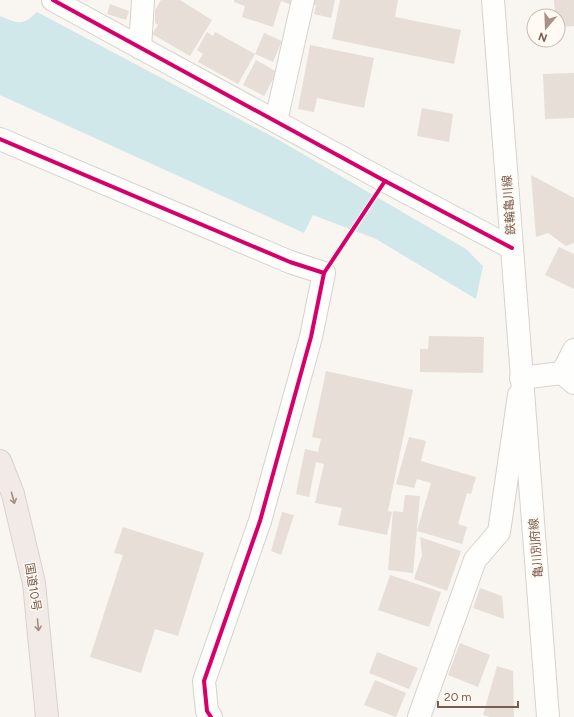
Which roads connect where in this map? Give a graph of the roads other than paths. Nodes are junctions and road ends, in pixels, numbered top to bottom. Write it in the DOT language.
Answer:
graph roads {
  1 [pos="53,0"];
  2 [pos="143,0"];
  3 [pos="303,0"];
  4 [pos="493,0"];
  5 [pos="140,48"];
  6 [pos="276,120"];
  7 [pos="0,140"];
  8 [pos="512,248"];
  9 [pos="574,350"];
  10 [pos="521,378"];
  11 [pos="568,378"];
  12 [pos="0,461"];
  13 [pos="46,717"];
  14 [pos="211,717"];
  15 [pos="419,717"];
  16 [pos="548,717"];
  1 -- 5 [label="street"];
  2 -- 5 [label="street"];
  3 -- 6 [label="street"];
  4 -- 8 [label="street, 鉄輪亀川線"];
  5 -- 6 [label="street"];
  6 -- 8 [label="street"];
  7 -- 14 [label="street"];
  8 -- 10 [label="street, 鉄輪亀川線"];
  9 -- 11 [label="street"];
  10 -- 11 [label="street"];
  10 -- 15 [label="street"];
  10 -- 16 [label="street, 亀川別府線"];
  12 -- 13 [label="highway, 国道10号, one-way"];
}
